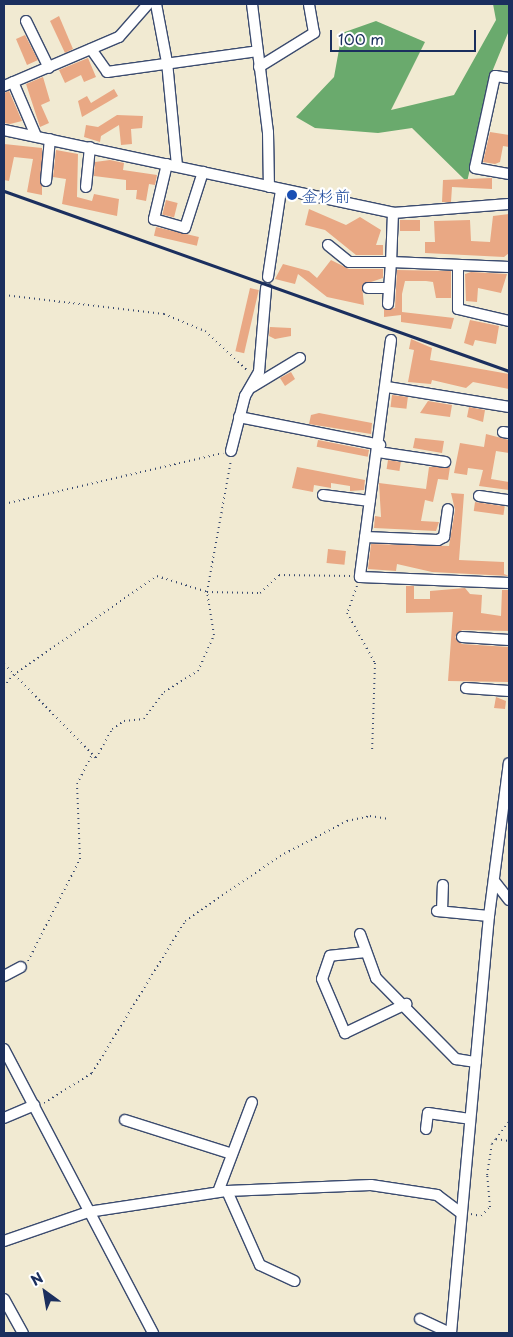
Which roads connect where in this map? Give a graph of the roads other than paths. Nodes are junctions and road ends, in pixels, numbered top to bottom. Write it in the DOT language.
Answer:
graph roads {
  1 [pos="148,4"];
  2 [pos="156,4"];
  3 [pos="252,4"];
  4 [pos="309,4"];
  5 [pos="26,21"];
  6 [pos="91,49"];
  7 [pos="258,51"];
  8 [pos="167,62"];
  9 [pos="260,67"];
  10 [pos="50,68"];
  11 [pos="509,78"];
  12 [pos="8,84"];
  13 [pos="4,130"];
  14 [pos="36,136"];
  15 [pos="50,139"];
  16 [pos="90,147"];
  17 [pos="172,165"];
  18 [pos="203,172"];
  19 [pos="509,174"];
  20 [pos="46,181"];
  21 [pos="86,187"];
  22 [pos="269,187"];
  23 [pos="281,190"];
  24 [pos="509,204"];
  25 [pos="393,213"];
  26 [pos="328,244"];
  27 [pos="391,262"];
  28 [pos="458,264"];
  29 [pos="509,267"];
  30 [pos="368,288"];
  31 [pos="388,288"];
  32 [pos="388,304"];
  33 [pos="509,321"];
  34 [pos="391,340"];
  35 [pos="300,358"];
  36 [pos="254,384"];
  37 [pos="387,387"];
  38 [pos="509,407"];
  39 [pos="239,417"];
  40 [pos="379,449"];
  41 [pos="231,451"];
  42 [pos="445,462"];
  43 [pos="323,494"];
  44 [pos="479,496"];
  45 [pos="509,500"];
  46 [pos="370,502"];
  47 [pos="448,509"];
  48 [pos="365,537"];
  49 [pos="509,583"];
  50 [pos="462,637"];
  51 [pos="509,640"];
  52 [pos="466,688"];
  53 [pos="509,691"];
  54 [pos="509,763"];
  55 [pos="504,841"];
  56 [pos="495,882"];
  57 [pos="444,885"];
  58 [pos="509,900"];
  59 [pos="489,916"];
  60 [pos="360,934"];
  61 [pos="366,952"];
  62 [pos="21,967"];
  63 [pos="4,976"];
  64 [pos="406,1004"];
  65 [pos="4,1050"];
  66 [pos="476,1062"];
  67 [pos="8,1069"];
  68 [pos="252,1102"];
  69 [pos="35,1107"];
  70 [pos="4,1118"];
  71 [pos="470,1119"];
  72 [pos="125,1120"];
  73 [pos="426,1129"];
  74 [pos="232,1154"];
  75 [pos="222,1192"];
  76 [pos="88,1212"];
  77 [pos="461,1213"];
  78 [pos="4,1241"];
  79 [pos="294,1281"];
  80 [pos="4,1299"];
  81 [pos="420,1319"];
  82 [pos="23,1333"];
  83 [pos="153,1333"];
  84 [pos="450,1333"];
  1 -- 6 [label="street"];
  2 -- 8 [label="street"];
  3 -- 7 [label="street"];
  4 -- 9 [label="street"];
  5 -- 10 [label="street"];
  6 -- 8 [label="street"];
  6 -- 10 [label="street"];
  7 -- 8 [label="street"];
  7 -- 9 [label="street"];
  8 -- 17 [label="street"];
  9 -- 22 [label="street"];
  10 -- 12 [label="street"];
  11 -- 19 [label="street"];
  12 -- 14 [label="street"];
  13 -- 14 [label="street"];
  14 -- 15 [label="street"];
  15 -- 16 [label="street"];
  15 -- 20 [label="street"];
  16 -- 17 [label="street"];
  16 -- 21 [label="street"];
  17 -- 18 [label="street"];
  17 -- 18 [label="street"];
  18 -- 22 [label="street"];
  22 -- 23 [label="street"];
  23 -- 25 [label="street"];
  23 -- 36 [label="street"];
  24 -- 25 [label="street"];
  25 -- 27 [label="street"];
  26 -- 27 [label="street"];
  27 -- 28 [label="street"];
  27 -- 31 [label="street"];
  28 -- 29 [label="street"];
  28 -- 33 [label="street"];
  30 -- 31 [label="street"];
  31 -- 32 [label="street"];
  34 -- 37 [label="street"];
  35 -- 36 [label="street"];
  36 -- 39 [label="street"];
  37 -- 38 [label="street"];
  37 -- 40 [label="street"];
  39 -- 40 [label="street"];
  39 -- 41 [label="street"];
  40 -- 42 [label="street"];
  40 -- 46 [label="street"];
  43 -- 46 [label="street"];
  44 -- 45 [label="street"];
  46 -- 48 [label="street"];
  47 -- 48 [label="street"];
  48 -- 49 [label="street"];
  50 -- 51 [label="street"];
  52 -- 53 [label="street"];
  54 -- 55 [label="street"];
  55 -- 56 [label="street"];
  56 -- 58 [label="street"];
  56 -- 59 [label="street"];
  57 -- 59 [label="street"];
  59 -- 66 [label="street"];
  60 -- 61 [label="street"];
  61 -- 64 [label="street"];
  61 -- 64 [label="street"];
  62 -- 63 [label="street"];
  64 -- 66 [label="street"];
  65 -- 67 [label="street"];
  66 -- 71 [label="street"];
  67 -- 69 [label="street"];
  68 -- 74 [label="street"];
  69 -- 70 [label="street"];
  69 -- 76 [label="street"];
  71 -- 73 [label="street"];
  71 -- 77 [label="street"];
  72 -- 74 [label="street"];
  74 -- 75 [label="street"];
  75 -- 76 [label="street"];
  75 -- 77 [label="street"];
  75 -- 79 [label="street"];
  76 -- 78 [label="street"];
  76 -- 83 [label="street"];
  77 -- 84 [label="street"];
  80 -- 82 [label="street"];
  81 -- 84 [label="street"];
}
